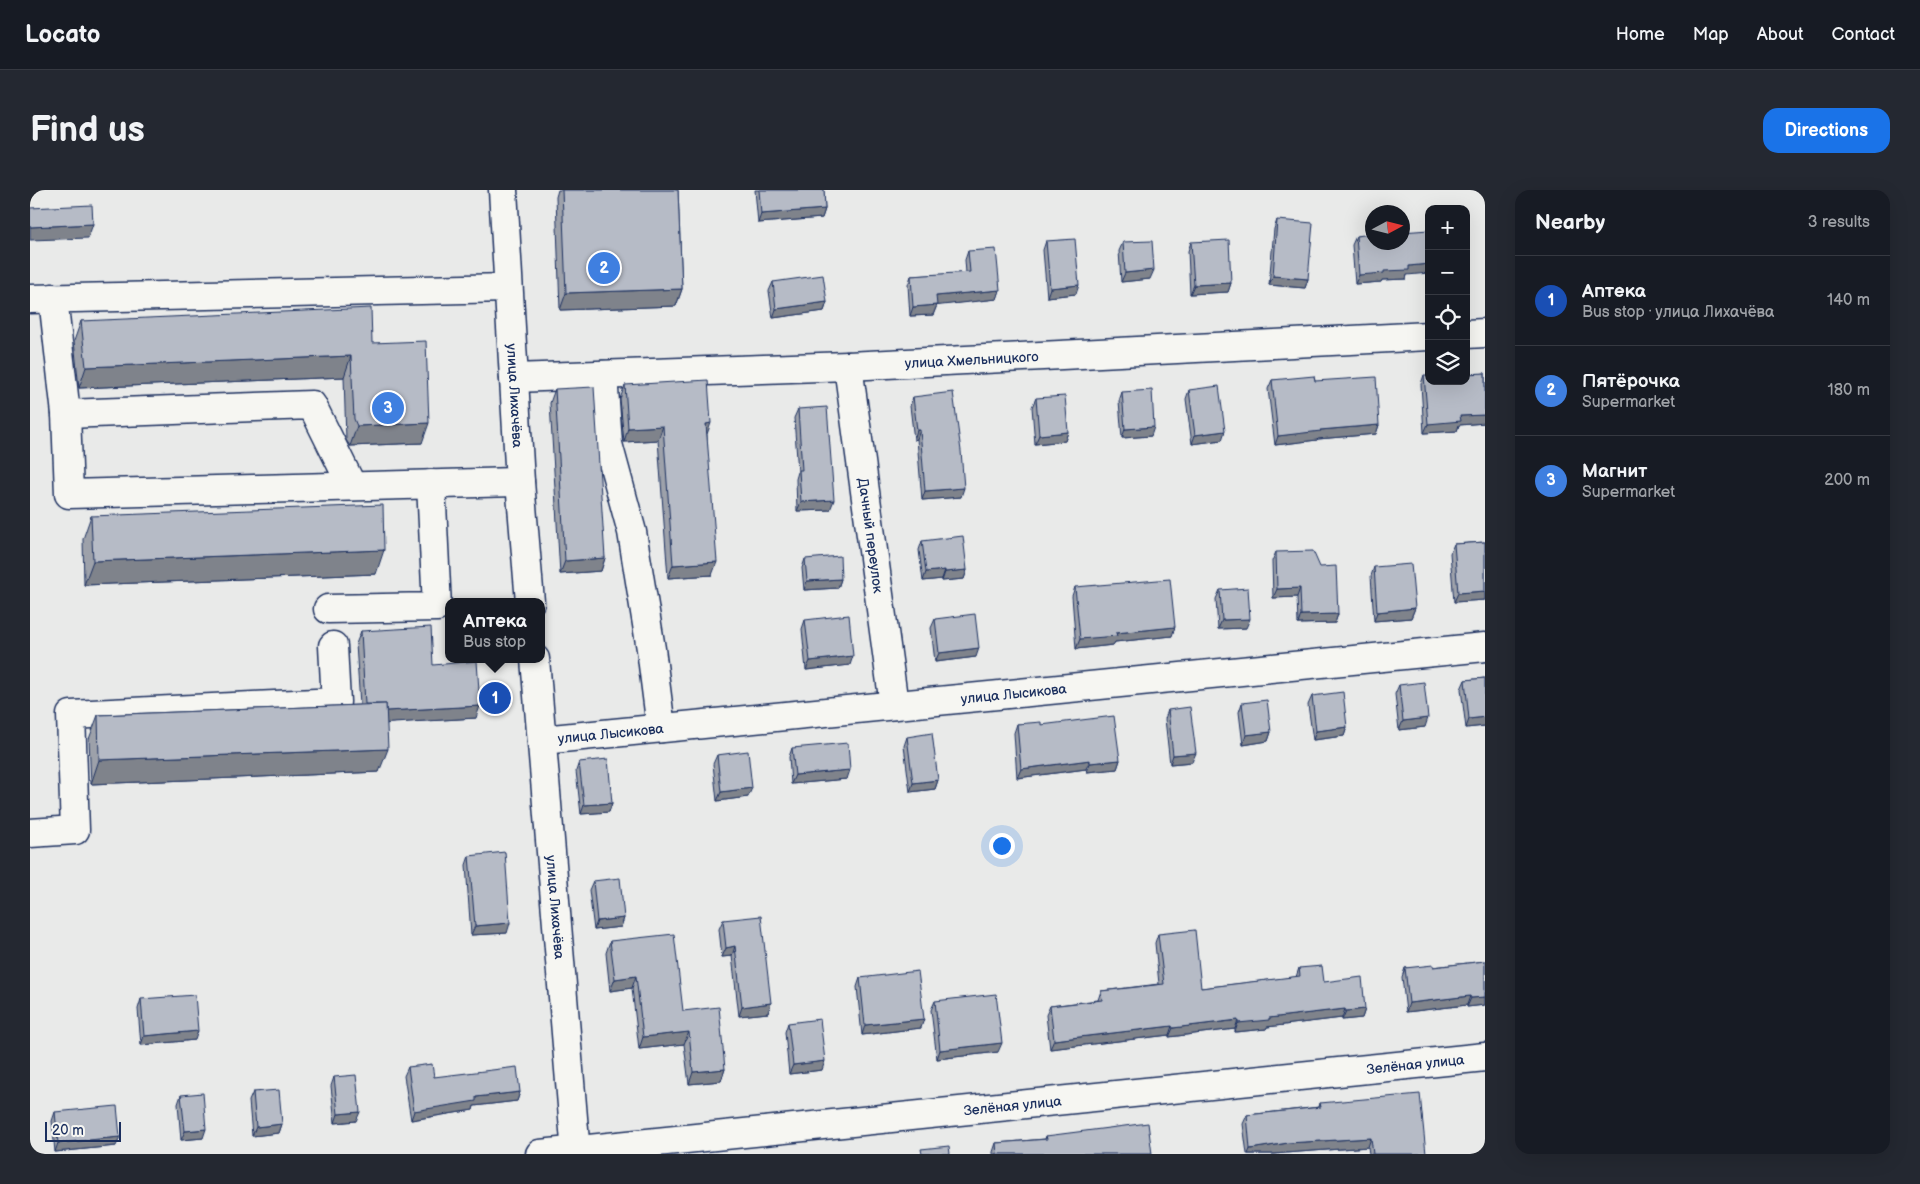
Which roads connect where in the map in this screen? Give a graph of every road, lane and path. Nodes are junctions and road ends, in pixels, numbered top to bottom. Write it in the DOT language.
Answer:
graph roads {
  1 [pos="503,190"];
  2 [pos="508,288"];
  3 [pos="42,298"];
  4 [pos="1485,333"];
  5 [pos="1470,334"];
  6 [pos="1425,336"];
  7 [pos="848,366"];
  8 [pos="603,375"];
  9 [pos="514,378"];
  10 [pos="66,414"];
  11 [pos="520,482"];
  12 [pos="431,484"];
  13 [pos="352,486"];
  14 [pos="530,598"];
  15 [pos="328,609"];
  16 [pos="333,646"];
  17 [pos="1485,648"];
  18 [pos="535,663"];
  19 [pos="894,705"];
  20 [pos="661,728"];
  21 [pos="542,740"];
  22 [pos="30,833"];
  23 [pos="1485,1057"];
  24 [pos="576,1152"];
  25 [pos="540,1154"];
  1 -- 2 [label="street, улица Лихачёва"];
  2 -- 3 [label="street"];
  2 -- 9 [label="street, улица Лихачёва"];
  3 -- 10 [label="street"];
  4 -- 5 [label="street"];
  6 -- 7 [label="street, улица Хмельницкого"];
  7 -- 8 [label="street, улица Хмельницкого"];
  7 -- 19 [label="street, Дачный переулок"];
  8 -- 9 [label="street, улица Хмельницкого"];
  8 -- 20 [label="street"];
  9 -- 11 [label="street, улица Лихачёва"];
  10 -- 13 [label="street"];
  10 -- 13 [label="street"];
  11 -- 12 [label="street"];
  11 -- 14 [label="street, улица Лихачёва"];
  12 -- 13 [label="street"];
  12 -- 15 [label="street"];
  16 -- 22 [label="street"];
  17 -- 19 [label="street, улица Лысикова"];
  18 -- 21 [label="street, улица Лихачёва"];
  19 -- 20 [label="street, улица Лысикова"];
  20 -- 21 [label="street, улица Лысикова"];
  21 -- 24 [label="street, улица Лихачёва"];
  23 -- 24 [label="street, Зелёная улица"];
  24 -- 25 [label="street, Зелёная улица"];
}
